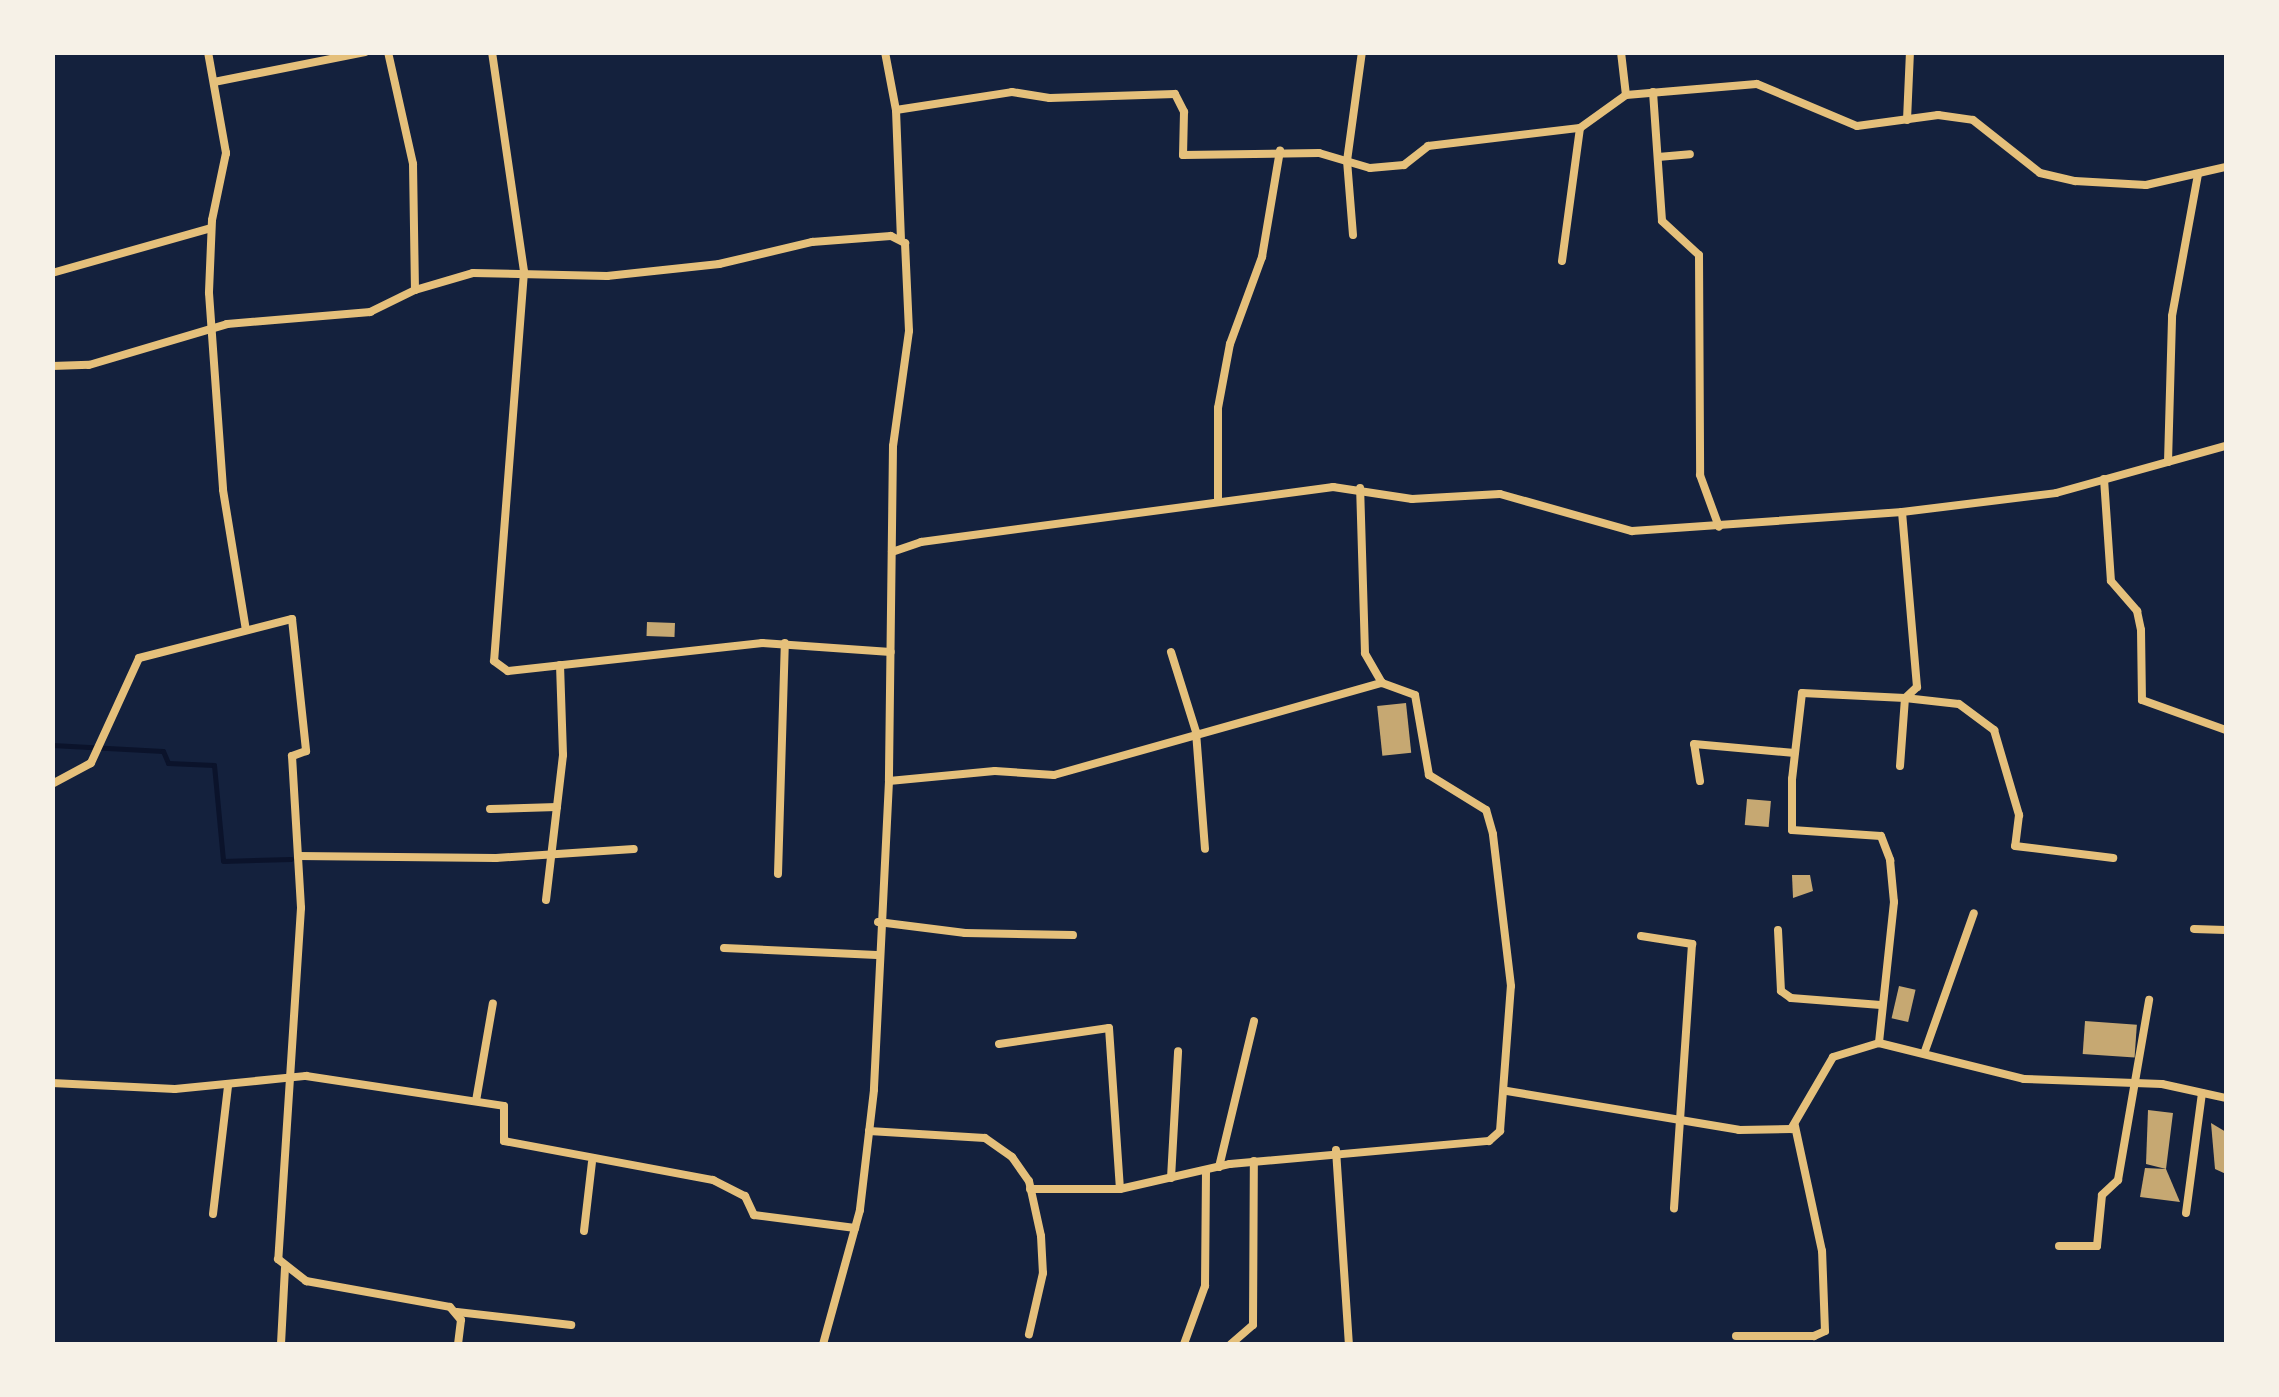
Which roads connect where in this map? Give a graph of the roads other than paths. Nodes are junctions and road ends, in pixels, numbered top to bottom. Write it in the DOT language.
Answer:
graph roads {
  1 [pos="208,52"];
  2 [pos="365,52"];
  3 [pos="388,52"];
  4 [pos="492,52"];
  5 [pos="885,52"];
  6 [pos="1362,52"];
  7 [pos="1621,52"];
  8 [pos="1910,52"];
  9 [pos="214,82"];
  10 [pos="1653,92"];
  11 [pos="1626,95"];
  12 [pos="896,110"];
  13 [pos="1907,120"];
  14 [pos="1580,128"];
  15 [pos="1280,151"];
  16 [pos="1690,154"];
  17 [pos="1658,156"];
  18 [pos="1347,161"];
  19 [pos="2226,167"];
  20 [pos="2198,174"];
  21 [pos="211,228"];
  22 [pos="1353,236"];
  23 [pos="901,238"];
  24 [pos="1562,261"];
  25 [pos="524,272"];
  26 [pos="52,273"];
  27 [pos="415,290"];
  28 [pos="215,330"];
  29 [pos="52,366"];
  30 [pos="2226,446"];
  31 [pos="2168,462"];
  32 [pos="2104,479"];
  33 [pos="1360,488"];
  34 [pos="1218,499"];
  35 [pos="1902,512"];
  36 [pos="1719,527"];
  37 [pos="892,552"];
  38 [pos="246,630"];
  39 [pos="784,643"];
  40 [pos="891,652"];
  41 [pos="1171,652"];
  42 [pos="560,665"];
  43 [pos="1382,683"];
  44 [pos="1905,698"];
  45 [pos="2226,730"];
  46 [pos="1196,732"];
  47 [pos="1795,754"];
  48 [pos="1900,766"];
  49 [pos="1700,780"];
  50 [pos="889,781"];
  51 [pos="52,784"];
  52 [pos="557,807"];
  53 [pos="490,809"];
  54 [pos="634,849"];
  55 [pos="1205,849"];
  56 [pos="551,852"];
  57 [pos="298,856"];
  58 [pos="2113,858"];
  59 [pos="778,874"];
  60 [pos="546,900"];
  61 [pos="1974,913"];
  62 [pos="878,922"];
  63 [pos="2194,929"];
  64 [pos="1778,930"];
  65 [pos="2226,930"];
  66 [pos="1073,935"];
  67 [pos="1641,936"];
  68 [pos="724,948"];
  69 [pos="877,955"];
  70 [pos="2150,1000"];
  71 [pos="493,1002"];
  72 [pos="1881,1004"];
  73 [pos="1254,1022"];
  74 [pos="1880,1043"];
  75 [pos="999,1044"];
  76 [pos="1925,1050"];
  77 [pos="1178,1051"];
  78 [pos="284,1082"];
  79 [pos="52,1083"];
  80 [pos="2131,1084"];
  81 [pos="228,1086"];
  82 [pos="1507,1091"];
  83 [pos="2202,1093"];
  84 [pos="2226,1098"];
  85 [pos="476,1101"];
  86 [pos="1678,1118"];
  87 [pos="1795,1126"];
  88 [pos="869,1132"];
  89 [pos="1336,1150"];
  90 [pos="1254,1161"];
  91 [pos="592,1162"];
  92 [pos="1219,1167"];
  93 [pos="1206,1170"];
  94 [pos="1171,1178"];
  95 [pos="1030,1189"];
  96 [pos="1120,1189"];
  97 [pos="1674,1208"];
  98 [pos="2186,1213"];
  99 [pos="213,1214"];
  100 [pos="855,1228"];
  101 [pos="584,1231"];
  102 [pos="2059,1246"];
  103 [pos="285,1268"];
  104 [pos="457,1312"];
  105 [pos="571,1325"];
  106 [pos="1029,1334"];
  107 [pos="1736,1336"];
  108 [pos="280,1344"];
  109 [pos="458,1344"];
  110 [pos="823,1344"];
  111 [pos="1184,1344"];
  112 [pos="1231,1344"];
  113 [pos="1349,1344"];
  1 -- 9 [label="street"];
  2 -- 9 [label="street"];
  3 -- 27 [label="street"];
  4 -- 25 [label="street"];
  5 -- 12 [label="street"];
  6 -- 18 [label="street"];
  7 -- 11 [label="street"];
  8 -- 13 [label="street"];
  9 -- 21 [label="street"];
  10 -- 11 [label="street"];
  10 -- 13 [label="street"];
  10 -- 17 [label="street"];
  11 -- 14 [label="street"];
  12 -- 15 [label="street"];
  12 -- 23 [label="street"];
  13 -- 20 [label="street"];
  14 -- 18 [label="street"];
  14 -- 24 [label="street"];
  15 -- 18 [label="street"];
  15 -- 34 [label="street"];
  16 -- 17 [label="street"];
  17 -- 36 [label="street"];
  18 -- 22 [label="street"];
  19 -- 20 [label="street"];
  20 -- 31 [label="street"];
  21 -- 26 [label="street"];
  21 -- 28 [label="street"];
  23 -- 25 [label="street"];
  23 -- 37 [label="street"];
  25 -- 27 [label="street"];
  25 -- 42 [label="street"];
  27 -- 28 [label="street"];
  28 -- 29 [label="street"];
  28 -- 38 [label="street"];
  30 -- 31 [label="street"];
  31 -- 32 [label="street"];
  32 -- 35 [label="street"];
  32 -- 45 [label="street"];
  33 -- 34 [label="street"];
  33 -- 36 [label="street"];
  33 -- 43 [label="street"];
  34 -- 37 [label="street"];
  35 -- 36 [label="street"];
  35 -- 44 [label="street"];
  37 -- 40 [label="street"];
  38 -- 51 [label="street"];
  38 -- 57 [label="street"];
  39 -- 40 [label="street"];
  39 -- 42 [label="street"];
  39 -- 59 [label="street"];
  40 -- 50 [label="street"];
  41 -- 46 [label="street"];
  42 -- 52 [label="street"];
  43 -- 46 [label="street"];
  43 -- 82 [label="street"];
  44 -- 47 [label="street"];
  44 -- 48 [label="street"];
  44 -- 58 [label="street"];
  46 -- 50 [label="street"];
  46 -- 55 [label="street"];
  47 -- 49 [label="street"];
  47 -- 72 [label="street"];
  50 -- 62 [label="street"];
  52 -- 53 [label="street"];
  52 -- 56 [label="street"];
  54 -- 56 [label="street"];
  56 -- 57 [label="street"];
  56 -- 60 [label="street"];
  57 -- 78 [label="street"];
  61 -- 76 [label="street"];
  62 -- 66 [label="street"];
  62 -- 69 [label="street"];
  63 -- 65 [label="street"];
  64 -- 72 [label="street"];
  67 -- 86 [label="street"];
  68 -- 69 [label="street"];
  69 -- 88 [label="street"];
  70 -- 80 [label="street"];
  71 -- 85 [label="street"];
  72 -- 74 [label="street"];
  73 -- 92 [label="street"];
  74 -- 76 [label="street"];
  74 -- 87 [label="street"];
  75 -- 96 [label="street"];
  76 -- 80 [label="street"];
  77 -- 94 [label="street"];
  78 -- 81 [label="street"];
  78 -- 85 [label="street"];
  78 -- 103 [label="street"];
  79 -- 81 [label="street"];
  80 -- 83 [label="street"];
  80 -- 102 [label="street"];
  81 -- 99 [label="street"];
  82 -- 86 [label="street"];
  82 -- 89 [label="street"];
  83 -- 84 [label="street"];
  83 -- 98 [label="street"];
  85 -- 91 [label="street"];
  86 -- 87 [label="street"];
  86 -- 97 [label="street"];
  87 -- 107 [label="street"];
  88 -- 95 [label="street"];
  88 -- 100 [label="street"];
  89 -- 90 [label="street"];
  89 -- 113 [label="street"];
  90 -- 92 [label="street"];
  90 -- 112 [label="street"];
  91 -- 100 [label="street"];
  91 -- 101 [label="street"];
  92 -- 93 [label="street"];
  93 -- 94 [label="street"];
  93 -- 111 [label="street"];
  94 -- 96 [label="street"];
  95 -- 96 [label="street"];
  95 -- 106 [label="street"];
  100 -- 110 [label="street"];
  103 -- 104 [label="street"];
  103 -- 108 [label="street"];
  104 -- 105 [label="street"];
  104 -- 109 [label="street"];
}
